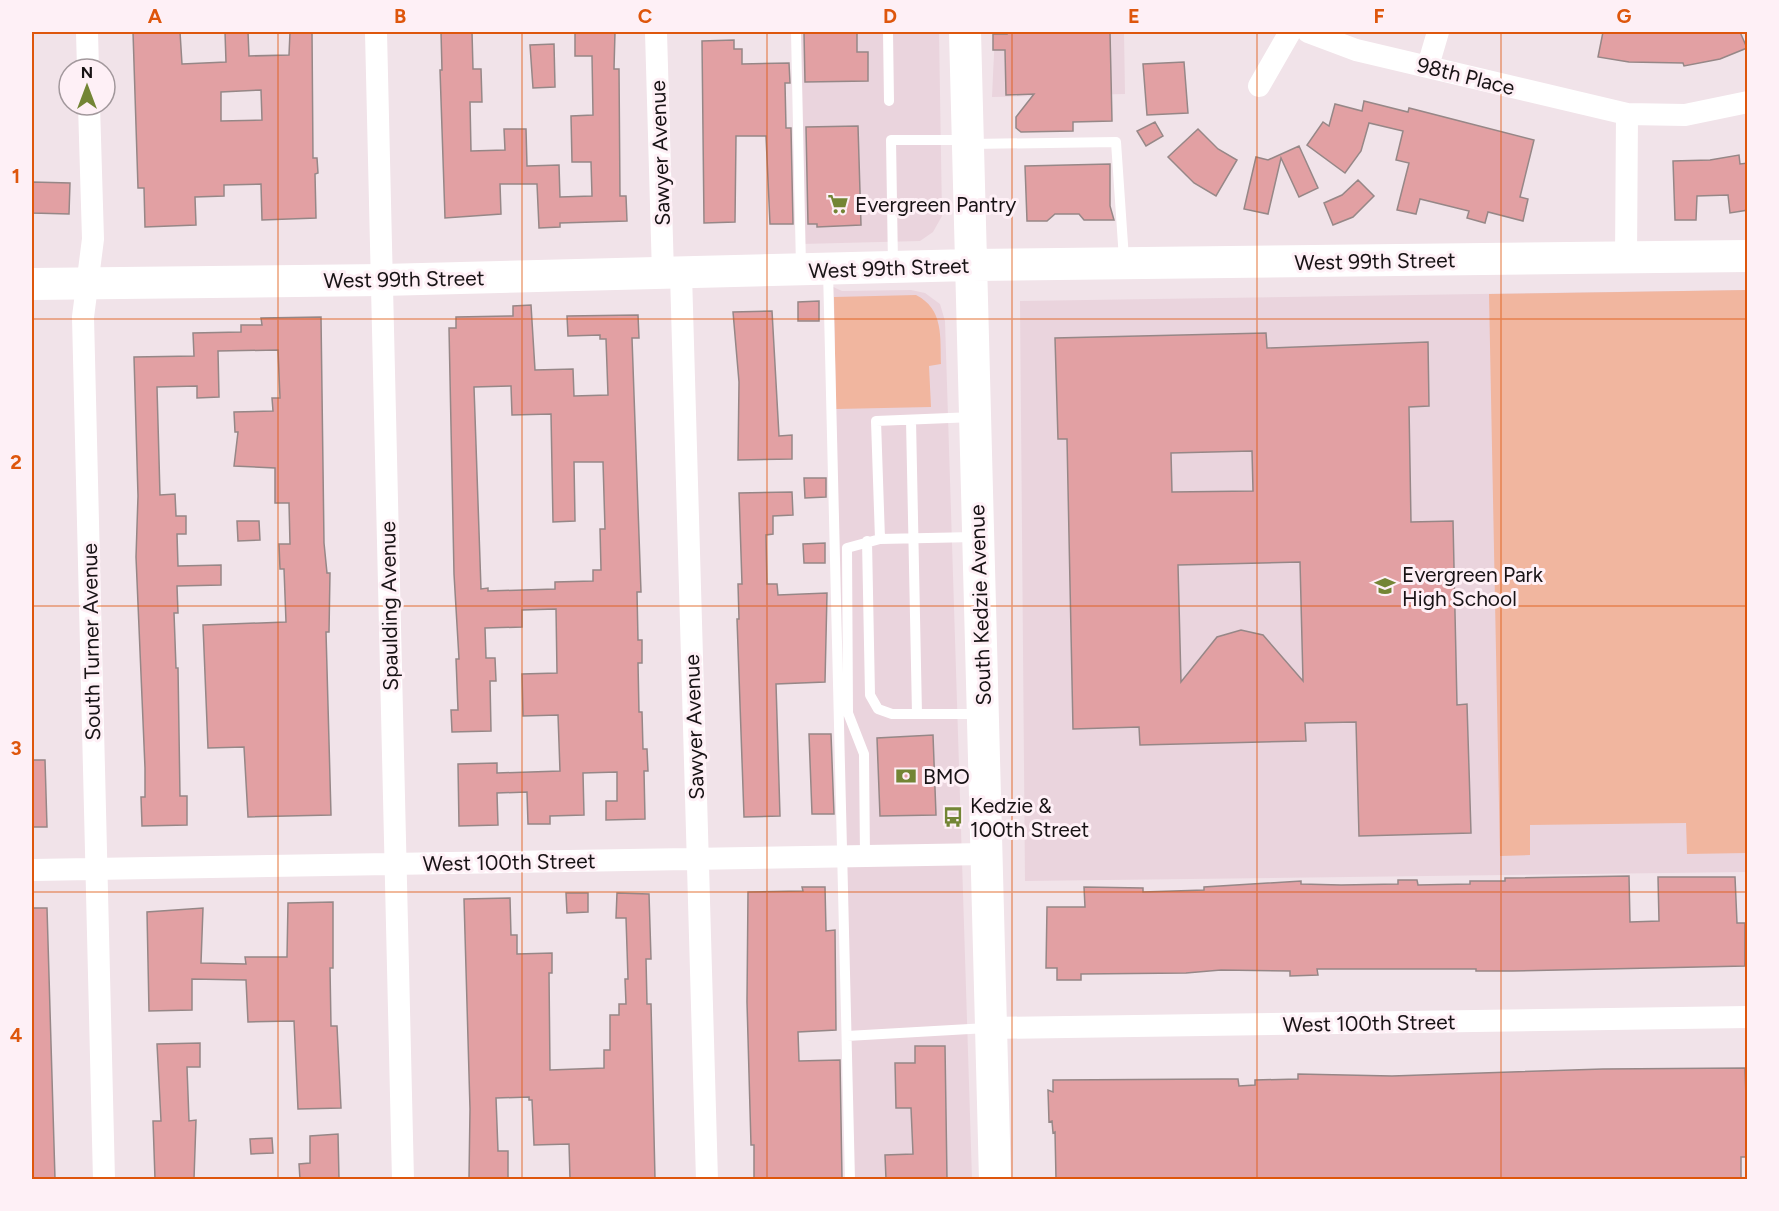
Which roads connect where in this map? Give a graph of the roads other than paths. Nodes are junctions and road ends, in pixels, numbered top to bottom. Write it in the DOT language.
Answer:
graph roads {
  1 [pos="87,32"];
  2 [pos="376,32"];
  3 [pos="656,32"];
  4 [pos="796,32"];
  5 [pos="888,32"];
  6 [pos="964,32"];
  7 [pos="1290,32"];
  8 [pos="1308,32"];
  9 [pos="1438,32"];
  10 [pos="88,57"];
  11 [pos="1428,66"];
  12 [pos="1259,86"];
  13 [pos="889,101"];
  14 [pos="1748,102"];
  15 [pos="1627,114"];
  16 [pos="89,117"];
  17 [pos="967,142"];
  18 [pos="1748,256"];
  19 [pos="1626,259"];
  20 [pos="1124,264"];
  21 [pos="971,265"];
  22 [pos="893,268"];
  23 [pos="815,270"];
  24 [pos="672,274"];
  25 [pos="382,280"];
  26 [pos="87,283"];
  27 [pos="32,284"];
  28 [pos="975,417"];
  29 [pos="911,420"];
  30 [pos="978,537"];
  31 [pos="880,539"];
  32 [pos="914,539"];
  33 [pos="867,541"];
  34 [pos="917,714"];
  35 [pos="983,714"];
  36 [pos="986,854"];
  37 [pos="843,856"];
  38 [pos="865,856"];
  39 [pos="698,859"];
  40 [pos="396,864"];
  41 [pos="96,869"];
  42 [pos="32,870"];
  43 [pos="1748,1017"];
  44 [pos="991,1028"];
  45 [pos="847,1036"];
  46 [pos="104,1179"];
  47 [pos="403,1179"];
  48 [pos="707,1179"];
  49 [pos="850,1179"];
  50 [pos="995,1179"];
  1 -- 10 [label="street"];
  2 -- 25 [label="street, Spaulding Avenue"];
  3 -- 24 [label="street, Sawyer Avenue"];
  4 -- 23 [label="lane"];
  5 -- 13 [label="lane"];
  6 -- 17 [label="street, South Kedzie Avenue"];
  7 -- 12 [label="street"];
  8 -- 11 [label="street, 98th Place"];
  9 -- 11 [label="street"];
  11 -- 15 [label="street, 98th Place"];
  14 -- 15 [label="street, 98th Place"];
  15 -- 19 [label="street"];
  16 -- 26 [label="street, South Turner Avenue"];
  17 -- 20 [label="lane"];
  17 -- 21 [label="street, South Kedzie Avenue"];
  17 -- 22 [label="lane"];
  18 -- 19 [label="street, West 99th Street"];
  19 -- 20 [label="street, West 99th Street"];
  20 -- 21 [label="street, West 99th Street"];
  21 -- 22 [label="street, West 99th Street"];
  21 -- 28 [label="street, South Kedzie Avenue"];
  22 -- 23 [label="street, West 99th Street"];
  23 -- 24 [label="street, West 99th Street"];
  23 -- 37 [label="lane"];
  24 -- 25 [label="street, West 99th Street"];
  24 -- 39 [label="street, Sawyer Avenue"];
  25 -- 26 [label="street, West 99th Street"];
  25 -- 40 [label="street, Spaulding Avenue"];
  26 -- 27 [label="street, West 99th Street"];
  26 -- 41 [label="street, South Turner Avenue"];
  28 -- 29 [label="lane"];
  28 -- 30 [label="street, South Kedzie Avenue"];
  29 -- 31 [label="lane"];
  29 -- 32 [label="lane"];
  30 -- 32 [label="lane"];
  30 -- 35 [label="street, South Kedzie Avenue"];
  31 -- 32 [label="lane"];
  31 -- 33 [label="lane"];
  32 -- 34 [label="lane"];
  33 -- 34 [label="lane"];
  33 -- 38 [label="lane"];
  34 -- 35 [label="lane"];
  35 -- 36 [label="street, South Kedzie Avenue"];
  36 -- 38 [label="street, West 100th Street"];
  36 -- 44 [label="street, South Kedzie Avenue"];
  37 -- 38 [label="street, West 100th Street"];
  37 -- 39 [label="street, West 100th Street"];
  37 -- 45 [label="lane"];
  39 -- 40 [label="street, West 100th Street"];
  39 -- 48 [label="street, Sawyer Avenue"];
  40 -- 41 [label="street, West 100th Street"];
  40 -- 47 [label="street, Spaulding Avenue"];
  41 -- 42 [label="street, West 100th Street"];
  41 -- 46 [label="street, South Turner Avenue"];
  43 -- 44 [label="street, West 100th Street"];
  44 -- 45 [label="lane"];
  44 -- 50 [label="street, South Kedzie Avenue"];
  45 -- 49 [label="lane"];
}
